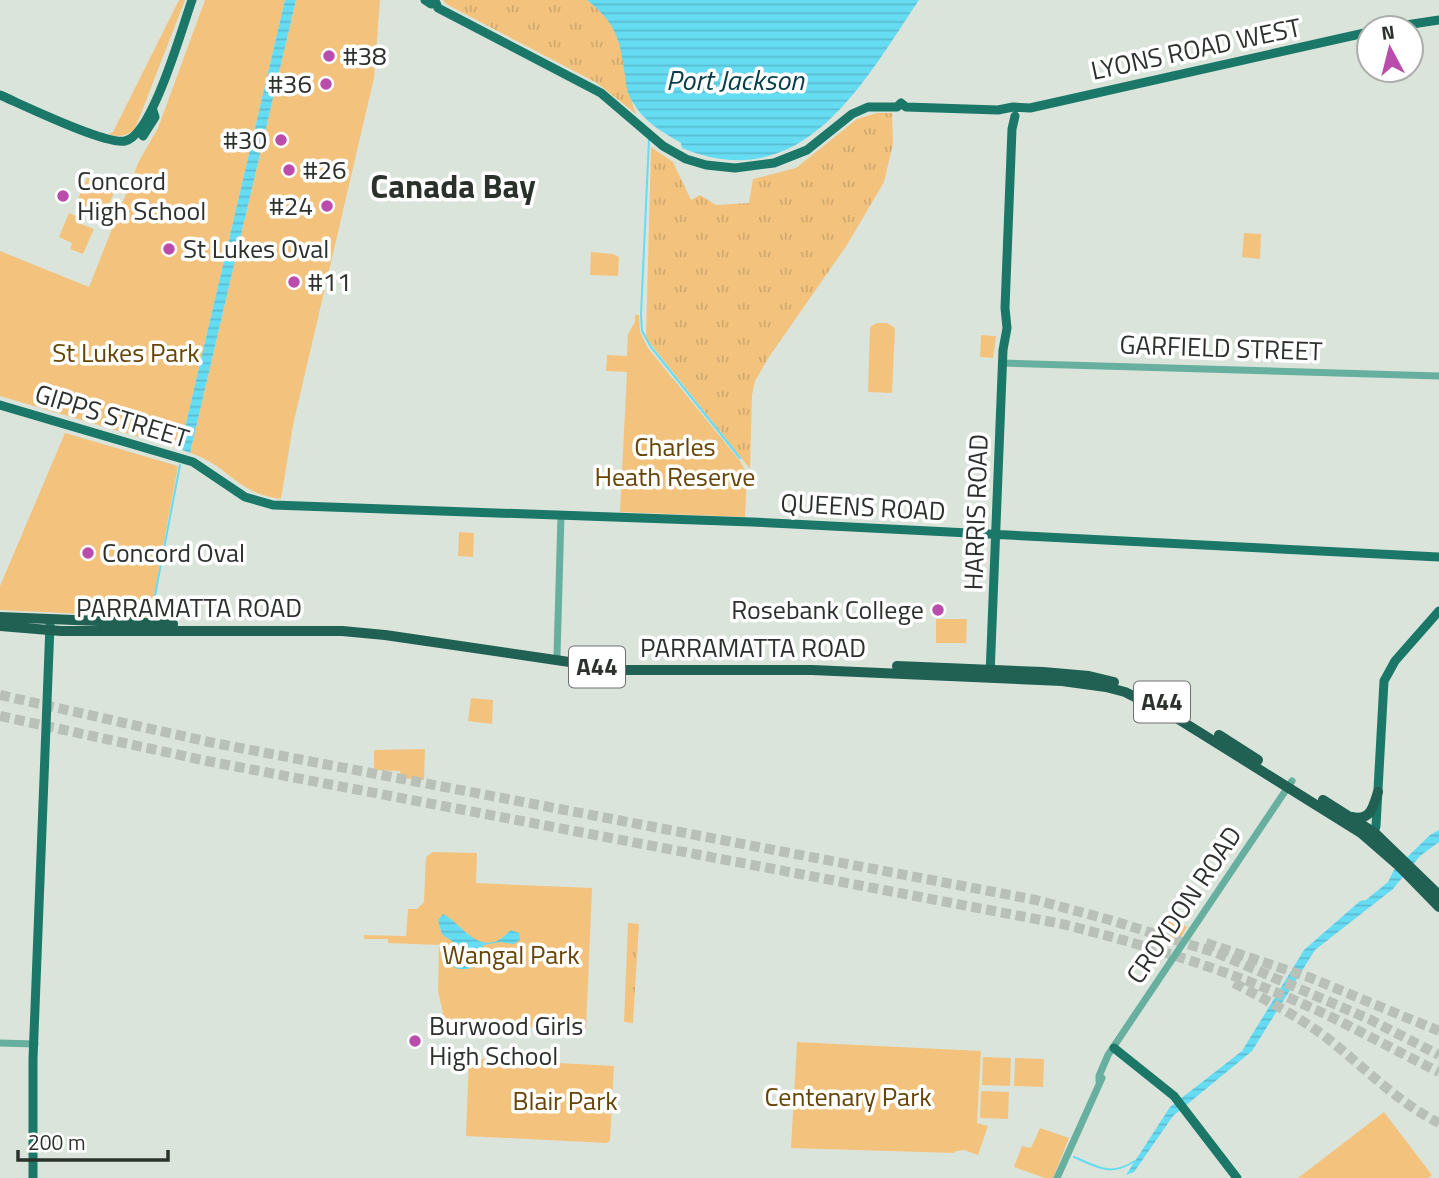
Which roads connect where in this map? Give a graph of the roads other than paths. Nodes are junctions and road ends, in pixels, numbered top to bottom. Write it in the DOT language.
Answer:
graph roads {
  1 [pos="192,0"];
  2 [pos="431,4"];
  3 [pos="1355,35"];
  4 [pos="0,95"];
  5 [pos="1013,113"];
  6 [pos="1003,363"];
  7 [pos="1439,376"];
  8 [pos="0,405"];
  9 [pos="210,472"];
  10 [pos="561,516"];
  11 [pos="996,534"];
  12 [pos="1439,557"];
  13 [pos="1439,611"];
  14 [pos="0,617"];
  15 [pos="50,625"];
  16 [pos="0,626"];
  17 [pos="116,626"];
  18 [pos="557,655"];
  19 [pos="990,673"];
  20 [pos="1290,784"];
  21 [pos="1378,792"];
  22 [pos="1352,817"];
  23 [pos="1373,837"];
  24 [pos="1417,877"];
  25 [pos="1439,895"];
  26 [pos="1439,907"];
  27 [pos="0,1043"];
  28 [pos="34,1044"];
  29 [pos="1113,1049"];
  30 [pos="33,1178"];
  31 [pos="1060,1178"];
  32 [pos="1237,1178"];
  1 -- 4 [label="main road"];
  2 -- 5 [label="main road"];
  3 -- 5 [label="main road, LYONS ROAD WEST"];
  5 -- 6 [label="main road, HARRIS ROAD"];
  6 -- 7 [label="street, GARFIELD STREET"];
  6 -- 11 [label="main road, HARRIS ROAD"];
  8 -- 9 [label="main road, GIPPS STREET"];
  9 -- 10 [label="main road, QUEENS ROAD"];
  10 -- 11 [label="main road, QUEENS ROAD"];
  10 -- 18 [label="street"];
  11 -- 12 [label="main road, QUEENS ROAD"];
  11 -- 19 [label="main road, HARRIS ROAD"];
  13 -- 21 [label="main road"];
  14 -- 15 [label="highway, PARRAMATTA ROAD / A44"];
  15 -- 16 [label="highway, PARRAMATTA ROAD / A44"];
  15 -- 17 [label="highway, PARRAMATTA ROAD / A44"];
  15 -- 28 [label="main road"];
  17 -- 18 [label="highway, PARRAMATTA ROAD / A44"];
  17 -- 19 [label="highway, PARRAMATTA ROAD / A44"];
  18 -- 19 [label="highway, PARRAMATTA ROAD / A44"];
  19 -- 20 [label="highway, PARRAMATTA ROAD / A44"];
  20 -- 22 [label="highway, PARRAMATTA ROAD / A44"];
  20 -- 23 [label="highway, PARRAMATTA ROAD / A44"];
  20 -- 29 [label="street, CROYDON ROAD"];
  21 -- 22 [label="highway"];
  21 -- 23 [label="main road"];
  22 -- 23 [label="highway, PARRAMATTA ROAD / A44"];
  23 -- 24 [label="highway, PARRAMATTA ROAD / A44"];
  24 -- 25 [label="highway, PARRAMATTA ROAD / A44"];
  24 -- 26 [label="highway, PARRAMATTA ROAD / A44"];
  27 -- 28 [label="street"];
  28 -- 30 [label="main road"];
  29 -- 31 [label="street, CROYDON ROAD"];
  29 -- 32 [label="main road"];
}
